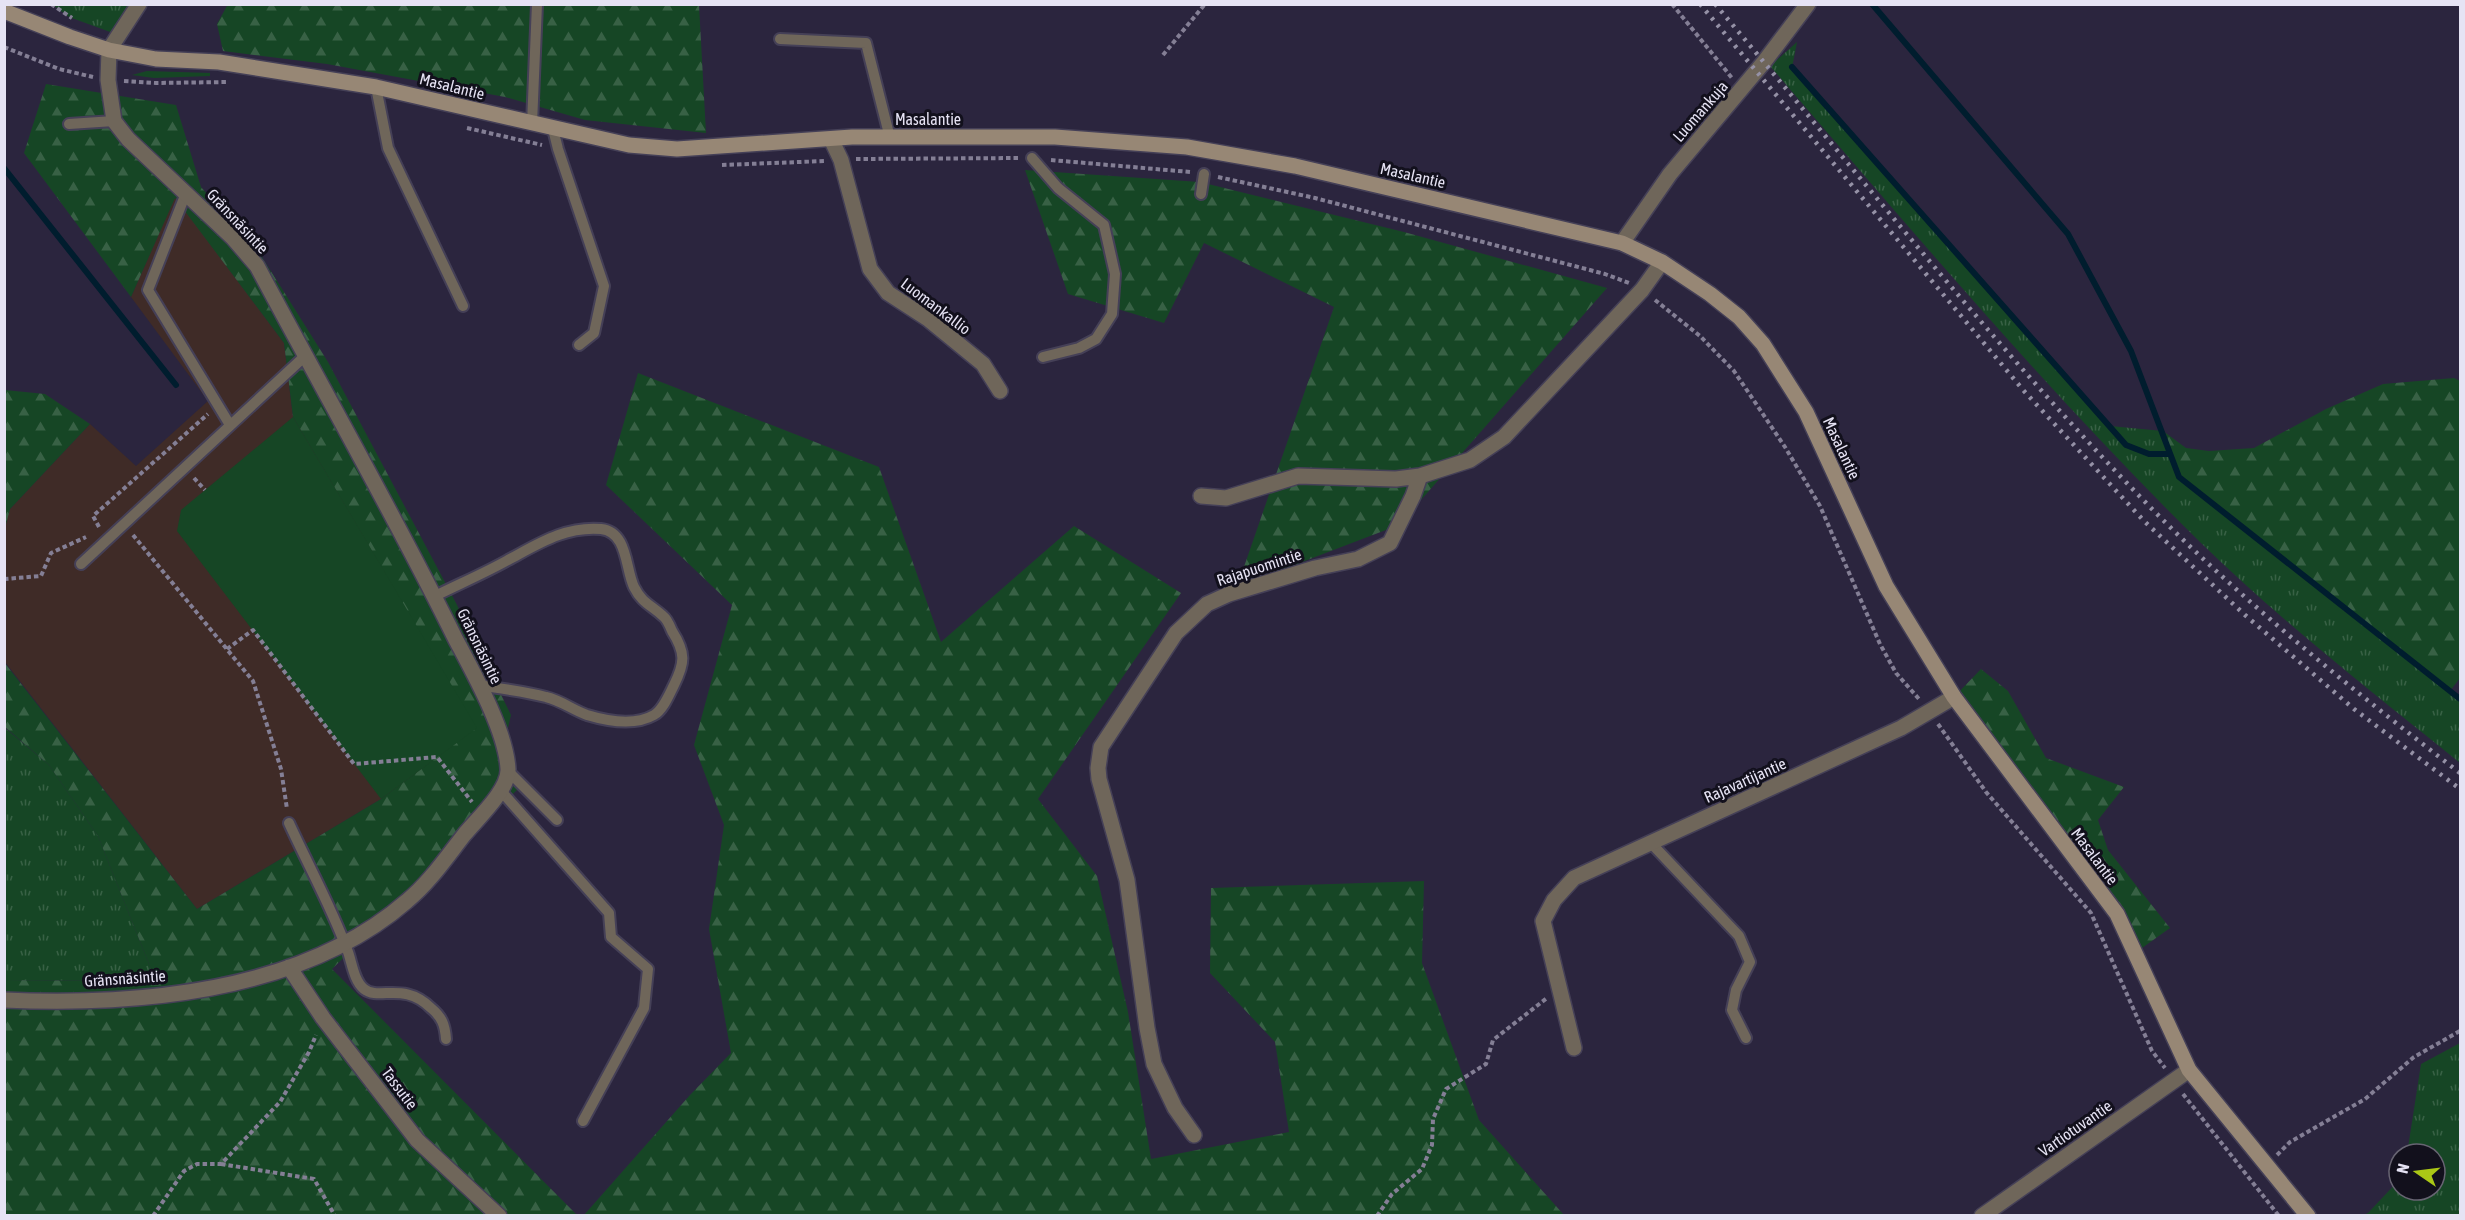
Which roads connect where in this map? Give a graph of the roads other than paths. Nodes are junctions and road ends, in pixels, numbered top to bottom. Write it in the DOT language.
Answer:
graph roads {
  1 [pos="139,4"];
  2 [pos="537,4"];
  3 [pos="1808,4"];
  4 [pos="4,11"];
  5 [pos="780,39"];
  6 [pos="109,50"];
  7 [pos="376,87"];
  8 [pos="114,122"];
  9 [pos="69,124"];
  10 [pos="532,124"];
  11 [pos="553,129"];
  12 [pos="890,138"];
  13 [pos="831,139"];
  14 [pos="1032,158"];
  15 [pos="1204,174"];
  16 [pos="186,192"];
  17 [pos="1201,194"];
  18 [pos="1622,243"];
  19 [pos="1662,262"];
  20 [pos="463,306"];
  21 [pos="579,345"];
  22 [pos="304,357"];
  23 [pos="1043,357"];
  24 [pos="1000,391"];
  25 [pos="230,425"];
  26 [pos="1420,476"];
  27 [pos="1201,496"];
  28 [pos="81,564"];
  29 [pos="435,596"];
  30 [pos="479,685"];
  31 [pos="1954,697"];
  32 [pos="508,771"];
  33 [pos="501,791"];
  34 [pos="557,820"];
  35 [pos="289,823"];
  36 [pos="1650,842"];
  37 [pos="345,944"];
  38 [pos="290,968"];
  39 [pos="4,1000"];
  40 [pos="1746,1038"];
  41 [pos="446,1039"];
  42 [pos="1574,1048"];
  43 [pos="2189,1070"];
  44 [pos="583,1121"];
  45 [pos="1194,1135"];
  46 [pos="499,1215"];
  47 [pos="1982,1215"];
  48 [pos="2308,1215"];
  1 -- 6 [label="street"];
  2 -- 10 [label="lane"];
  3 -- 18 [label="street, Luomankuja"];
  4 -- 6 [label="street, Masalantie"];
  5 -- 12 [label="lane"];
  6 -- 7 [label="street, Masalantie"];
  6 -- 8 [label="street"];
  7 -- 10 [label="street, Masalantie"];
  7 -- 20 [label="lane"];
  8 -- 9 [label="lane"];
  8 -- 16 [label="street, Gränsnäsintie"];
  10 -- 11 [label="street, Masalantie"];
  11 -- 13 [label="street, Masalantie"];
  11 -- 21 [label="lane"];
  12 -- 13 [label="street, Masalantie"];
  12 -- 18 [label="street, Masalantie"];
  13 -- 24 [label="street, Luomankallio"];
  14 -- 23 [label="lane"];
  15 -- 17 [label="lane"];
  16 -- 22 [label="street, Gränsnäsintie"];
  16 -- 25 [label="lane"];
  18 -- 19 [label="street, Masalantie"];
  19 -- 26 [label="street"];
  19 -- 31 [label="street, Masalantie"];
  22 -- 25 [label="lane"];
  22 -- 29 [label="street, Gränsnäsintie"];
  25 -- 28 [label="lane"];
  26 -- 27 [label="street"];
  26 -- 45 [label="street, Rajapuomintie"];
  29 -- 30 [label="street, Gränsnäsintie"];
  29 -- 30 [label="lane"];
  30 -- 32 [label="street, Gränsnäsintie"];
  31 -- 36 [label="street, Rajavartijantie"];
  31 -- 43 [label="street, Masalantie"];
  32 -- 33 [label="street, Gränsnäsintie"];
  32 -- 34 [label="lane"];
  33 -- 37 [label="street, Gränsnäsintie"];
  33 -- 44 [label="lane"];
  35 -- 37 [label="lane"];
  36 -- 40 [label="lane"];
  36 -- 42 [label="street, Rajavartijantie"];
  37 -- 38 [label="street, Gränsnäsintie"];
  37 -- 41 [label="lane"];
  38 -- 39 [label="street, Gränsnäsintie"];
  38 -- 46 [label="street, Tassutie"];
  43 -- 47 [label="street, Vartiotuvantie"];
  43 -- 48 [label="street, Masalantie"];
}
